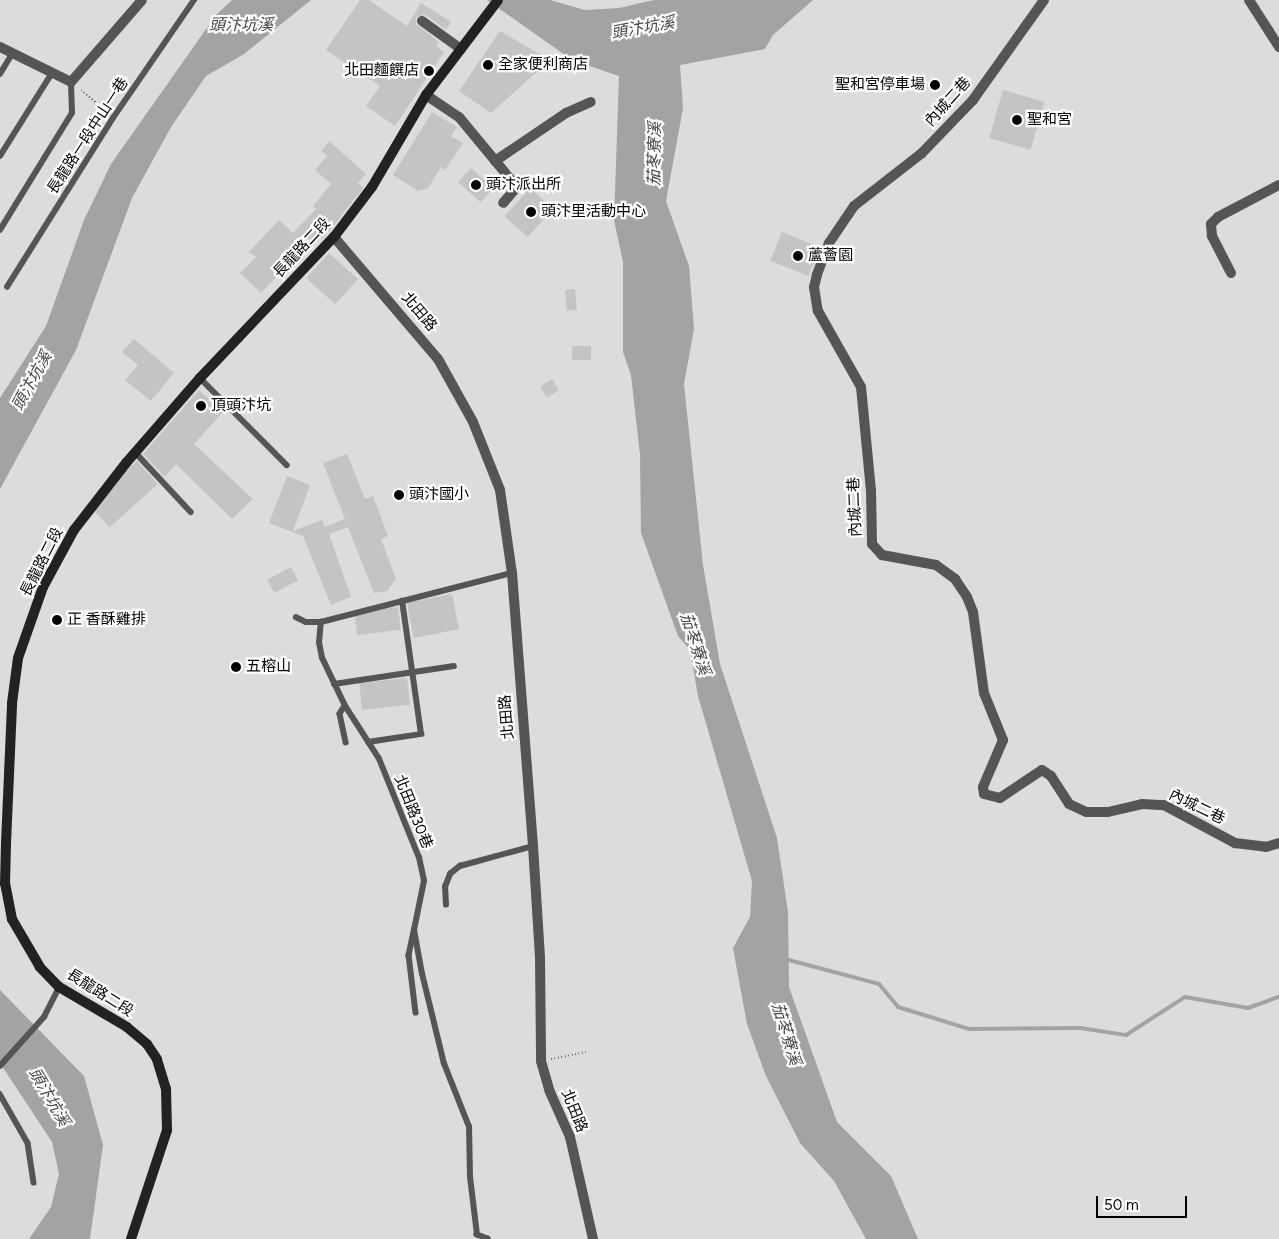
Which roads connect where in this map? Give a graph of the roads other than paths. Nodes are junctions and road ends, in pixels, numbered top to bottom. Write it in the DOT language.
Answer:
graph roads {
  1 [pos="142,0"];
  2 [pos="194,0"];
  3 [pos="498,0"];
  4 [pos="1044,0"];
  5 [pos="1249,0"];
  6 [pos="422,21"];
  7 [pos="0,47"];
  8 [pos="1279,47"];
  9 [pos="462,49"];
  10 [pos="12,54"];
  11 [pos="52,73"];
  12 [pos="0,74"];
  13 [pos="71,82"];
  14 [pos="426,95"];
  15 [pos="591,102"];
  16 [pos="0,156"];
  17 [pos="495,161"];
  18 [pos="1279,185"];
  19 [pos="503,203"];
  20 [pos="0,230"];
  21 [pos="334,237"];
  22 [pos="1231,273"];
  23 [pos="7,286"];
  24 [pos="200,378"];
  25 [pos="135,452"];
  26 [pos="287,465"];
  27 [pos="191,512"];
  28 [pos="512,573"];
  29 [pos="402,601"];
  30 [pos="296,617"];
  31 [pos="321,622"];
  32 [pos="454,666"];
  33 [pos="412,670"];
  34 [pos="334,684"];
  35 [pos="345,706"];
  36 [pos="346,742"];
  37 [pos="368,742"];
  38 [pos="1279,843"];
  39 [pos="533,846"];
  40 [pos="446,905"];
  41 [pos="414,930"];
  42 [pos="59,987"];
  43 [pos="416,1014"];
  44 [pos="0,1066"];
  45 [pos="0,1094"];
  46 [pos="34,1183"];
  47 [pos="131,1239"];
  48 [pos="488,1239"];
  49 [pos="593,1239"];
  1 -- 13 [label="street"];
  2 -- 23 [label="lane, 長龍路一段中山一巷"];
  3 -- 9 [label="main road, 長龍路二段"];
  4 -- 38 [label="street, 內城二巷"];
  5 -- 8 [label="street"];
  6 -- 9 [label="street"];
  7 -- 10 [label="street"];
  9 -- 14 [label="main road, 長龍路二段"];
  10 -- 11 [label="street"];
  10 -- 12 [label="lane"];
  11 -- 13 [label="street"];
  11 -- 16 [label="lane"];
  13 -- 20 [label="lane"];
  14 -- 17 [label="street"];
  14 -- 21 [label="main road, 長龍路二段"];
  15 -- 17 [label="street"];
  17 -- 19 [label="street"];
  18 -- 22 [label="street"];
  21 -- 24 [label="main road, 長龍路二段"];
  21 -- 28 [label="street, 北田路"];
  24 -- 25 [label="main road, 長龍路二段"];
  24 -- 26 [label="lane"];
  25 -- 27 [label="lane"];
  25 -- 42 [label="main road, 長龍路二段"];
  28 -- 29 [label="lane"];
  28 -- 39 [label="street, 北田路"];
  29 -- 31 [label="lane"];
  29 -- 33 [label="lane"];
  30 -- 31 [label="lane"];
  31 -- 34 [label="lane, 北田路30巷"];
  32 -- 33 [label="lane"];
  33 -- 34 [label="lane"];
  33 -- 37 [label="lane"];
  34 -- 35 [label="lane, 北田路30巷"];
  35 -- 36 [label="lane"];
  35 -- 37 [label="lane, 北田路30巷"];
  37 -- 41 [label="lane, 北田路30巷"];
  39 -- 40 [label="lane"];
  39 -- 49 [label="street, 北田路"];
  41 -- 43 [label="lane"];
  41 -- 48 [label="lane, 北田路30巷"];
  42 -- 44 [label="lane"];
  42 -- 47 [label="main road, 長龍路二段"];
  45 -- 46 [label="lane"];
}
